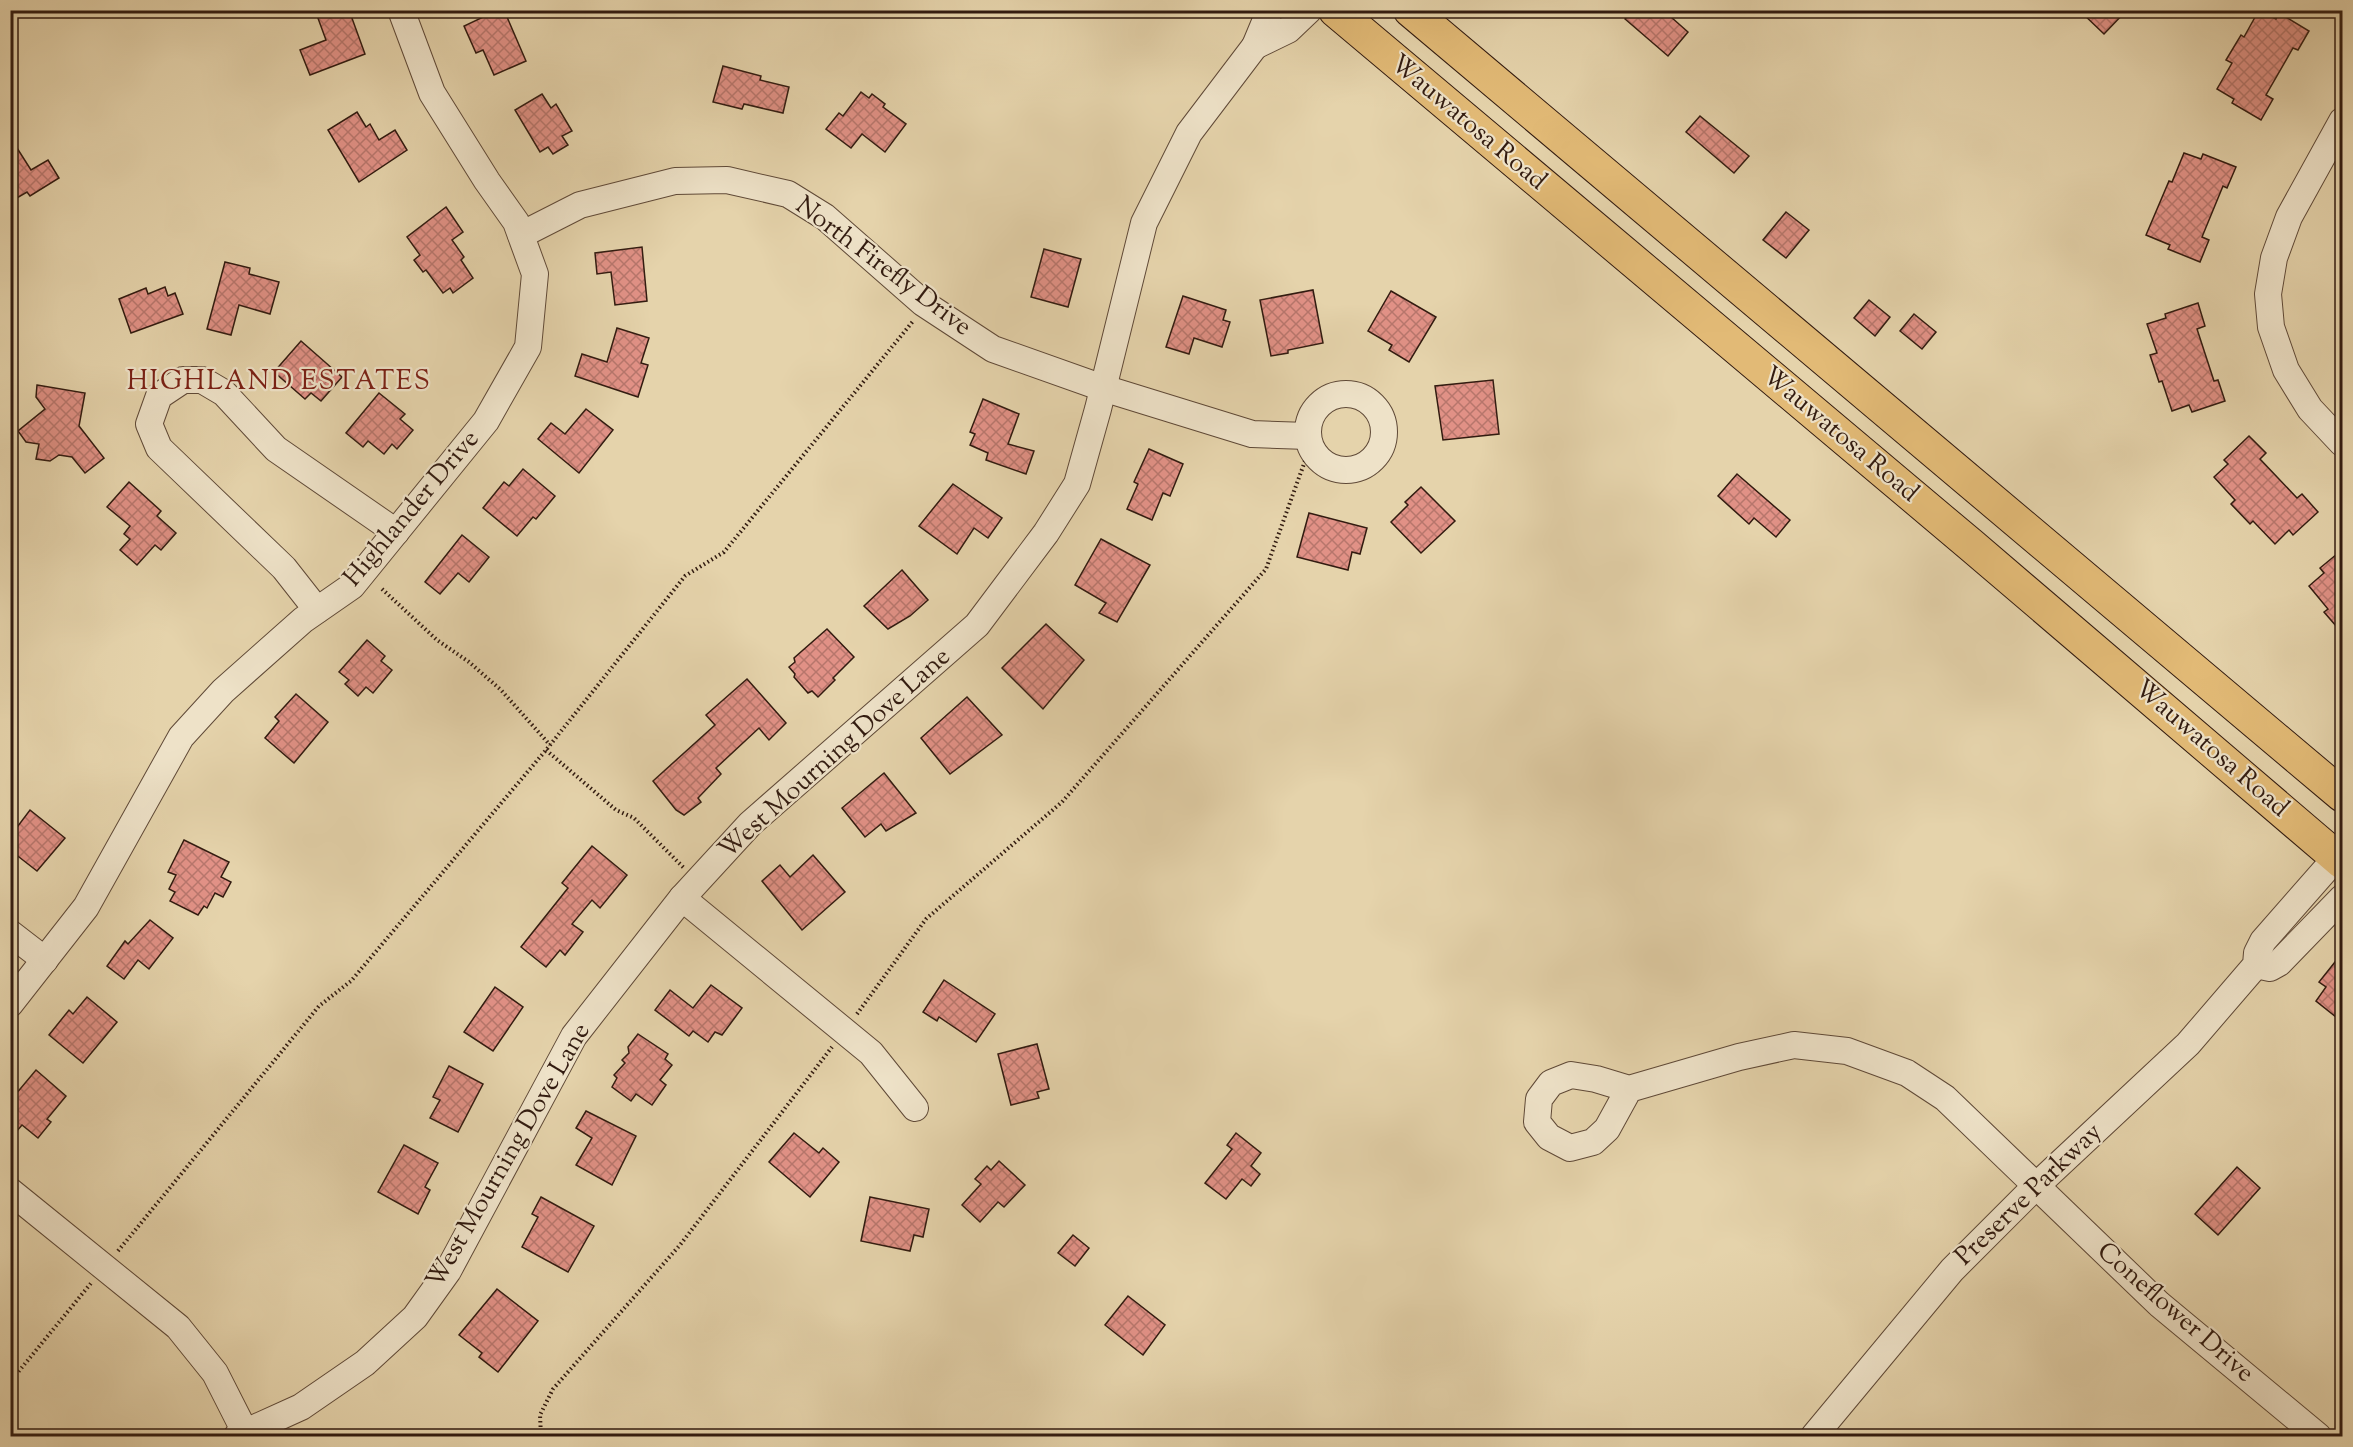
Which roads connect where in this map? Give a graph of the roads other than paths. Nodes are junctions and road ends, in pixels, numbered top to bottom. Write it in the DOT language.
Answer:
graph roads {
  1 [pos="401,10"];
  2 [pos="1270,10"];
  3 [pos="1309,10"];
  4 [pos="1335,10"];
  5 [pos="1410,10"];
  6 [pos="1255,46"];
  7 [pos="2343,120"];
  8 [pos="521,235"];
  9 [pos="1103,388"];
  10 [pos="2343,443"];
  11 [pos="1311,444"];
  12 [pos="396,532"];
  13 [pos="317,610"];
  14 [pos="2343,795"];
  15 [pos="2341,857"];
  16 [pos="690,889"];
  17 [pos="2343,898"];
  18 [pos="10,933"];
  19 [pos="45,960"];
  20 [pos="2256,965"];
  21 [pos="10,1004"];
  22 [pos="1629,1089"];
  23 [pos="915,1108"];
  24 [pos="2036,1186"];
  25 [pos="10,1191"];
  26 [pos="243,1435"];
  27 [pos="2319,1436"];
  28 [pos="1814,1437"];
  1 -- 8 [label="street, Highlander Drive"];
  2 -- 6 [label="street"];
  3 -- 6 [label="street"];
  4 -- 15 [label="main road, Wauwatosa Road"];
  5 -- 14 [label="main road, Wauwatosa Road"];
  6 -- 9 [label="street, West Mourning Dove Lane"];
  7 -- 10 [label="street"];
  8 -- 9 [label="street, North Firefly Drive"];
  8 -- 12 [label="street, Highlander Drive"];
  9 -- 11 [label="street, North Firefly Drive"];
  9 -- 16 [label="street, West Mourning Dove Lane"];
  12 -- 13 [label="street, Highlander Drive"];
  12 -- 13 [label="street"];
  13 -- 19 [label="street, Highlander Drive"];
  15 -- 20 [label="street, Preserve Parkway"];
  16 -- 23 [label="street"];
  16 -- 26 [label="street, West Mourning Dove Lane"];
  17 -- 20 [label="street"];
  18 -- 19 [label="street"];
  19 -- 21 [label="street, Highlander Drive"];
  20 -- 24 [label="street, Preserve Parkway"];
  22 -- 24 [label="street, Coneflower Drive"];
  24 -- 27 [label="street, Coneflower Drive"];
  24 -- 28 [label="street, Preserve Parkway"];
  25 -- 26 [label="street"];
}
